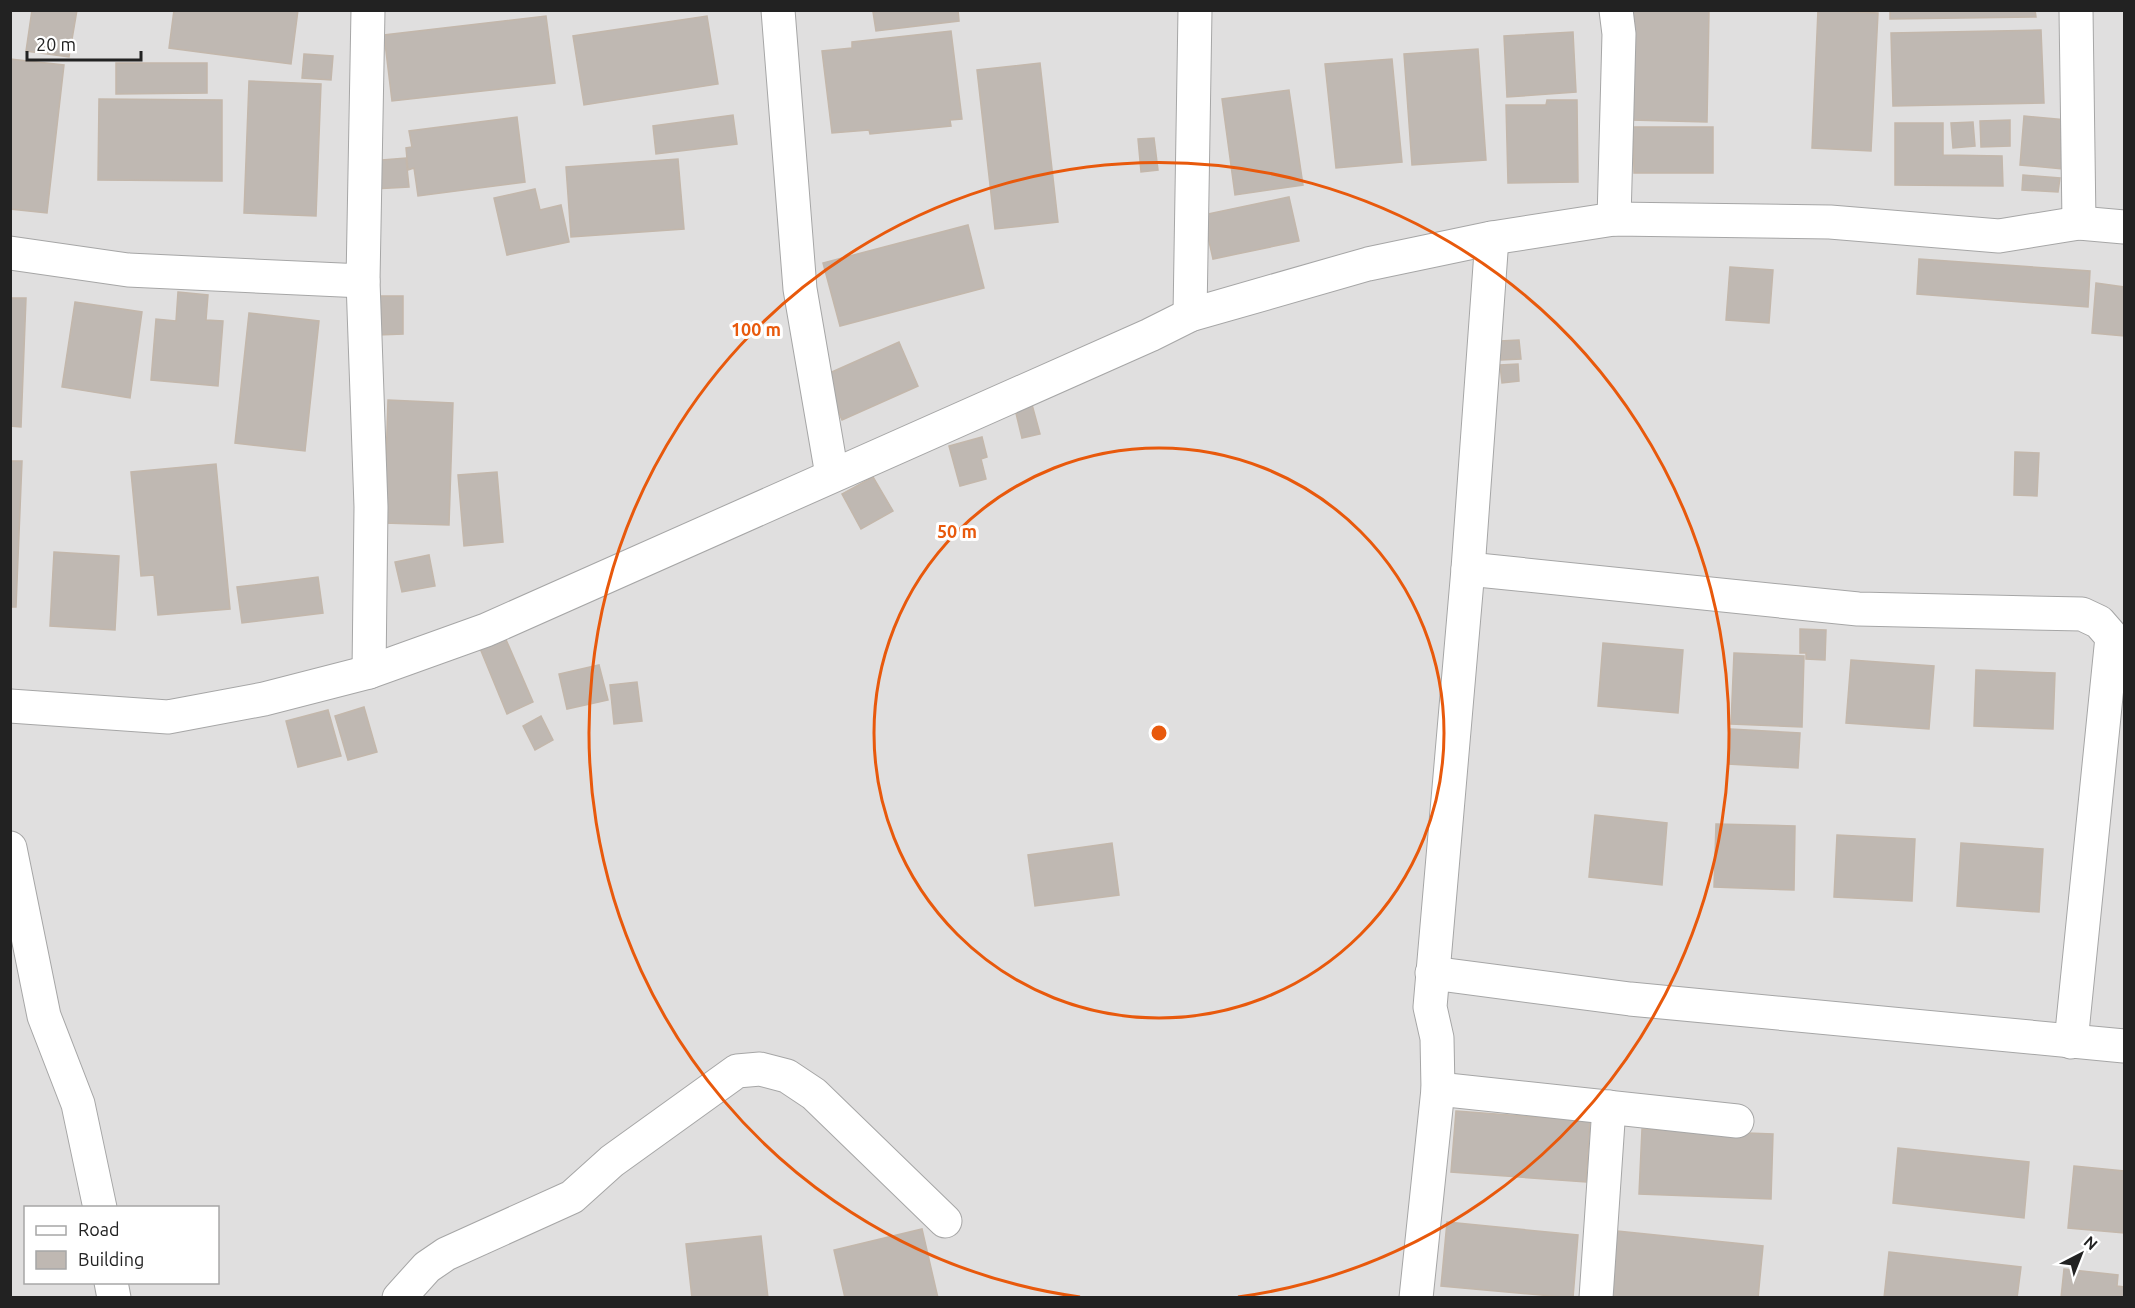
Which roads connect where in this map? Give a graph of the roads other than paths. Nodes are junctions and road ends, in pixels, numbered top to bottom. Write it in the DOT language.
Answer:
graph roads {
  1 [pos="368,10"];
  2 [pos="778,10"];
  3 [pos="1195,10"];
  4 [pos="1616,10"];
  5 [pos="2076,10"];
  6 [pos="1614,219"];
  7 [pos="2079,223"];
  8 [pos="2124,227"];
  9 [pos="1492,238"];
  10 [pos="10,254"];
  11 [pos="363,281"];
  12 [pos="1190,315"];
  13 [pos="832,475"];
  14 [pos="1468,569"];
  15 [pos="369,672"];
  16 [pos="10,706"];
  17 [pos="10,848"];
  18 [pos="1432,973"];
  19 [pos="2071,1042"];
  20 [pos="2124,1046"];
  21 [pos="1437,1089"];
  22 [pos="1609,1107"];
  23 [pos="1737,1121"];
  24 [pos="100,1206"];
  25 [pos="945,1221"];
  26 [pos="399,1298"];
  27 [pos="1416,1298"];
  28 [pos="1596,1298"];
  1 -- 11 [label="street"];
  2 -- 13 [label="street"];
  3 -- 12 [label="street"];
  4 -- 6 [label="street"];
  5 -- 7 [label="street"];
  6 -- 7 [label="street"];
  6 -- 9 [label="street"];
  7 -- 8 [label="street"];
  9 -- 12 [label="street"];
  9 -- 14 [label="street"];
  10 -- 11 [label="street"];
  11 -- 15 [label="street"];
  12 -- 13 [label="street"];
  13 -- 15 [label="street"];
  14 -- 18 [label="street"];
  14 -- 19 [label="street"];
  15 -- 16 [label="street"];
  17 -- 24 [label="street"];
  18 -- 19 [label="street"];
  18 -- 21 [label="street"];
  19 -- 20 [label="street"];
  21 -- 22 [label="street"];
  21 -- 27 [label="street"];
  22 -- 23 [label="street"];
  22 -- 28 [label="street"];
  25 -- 26 [label="street"];
}
